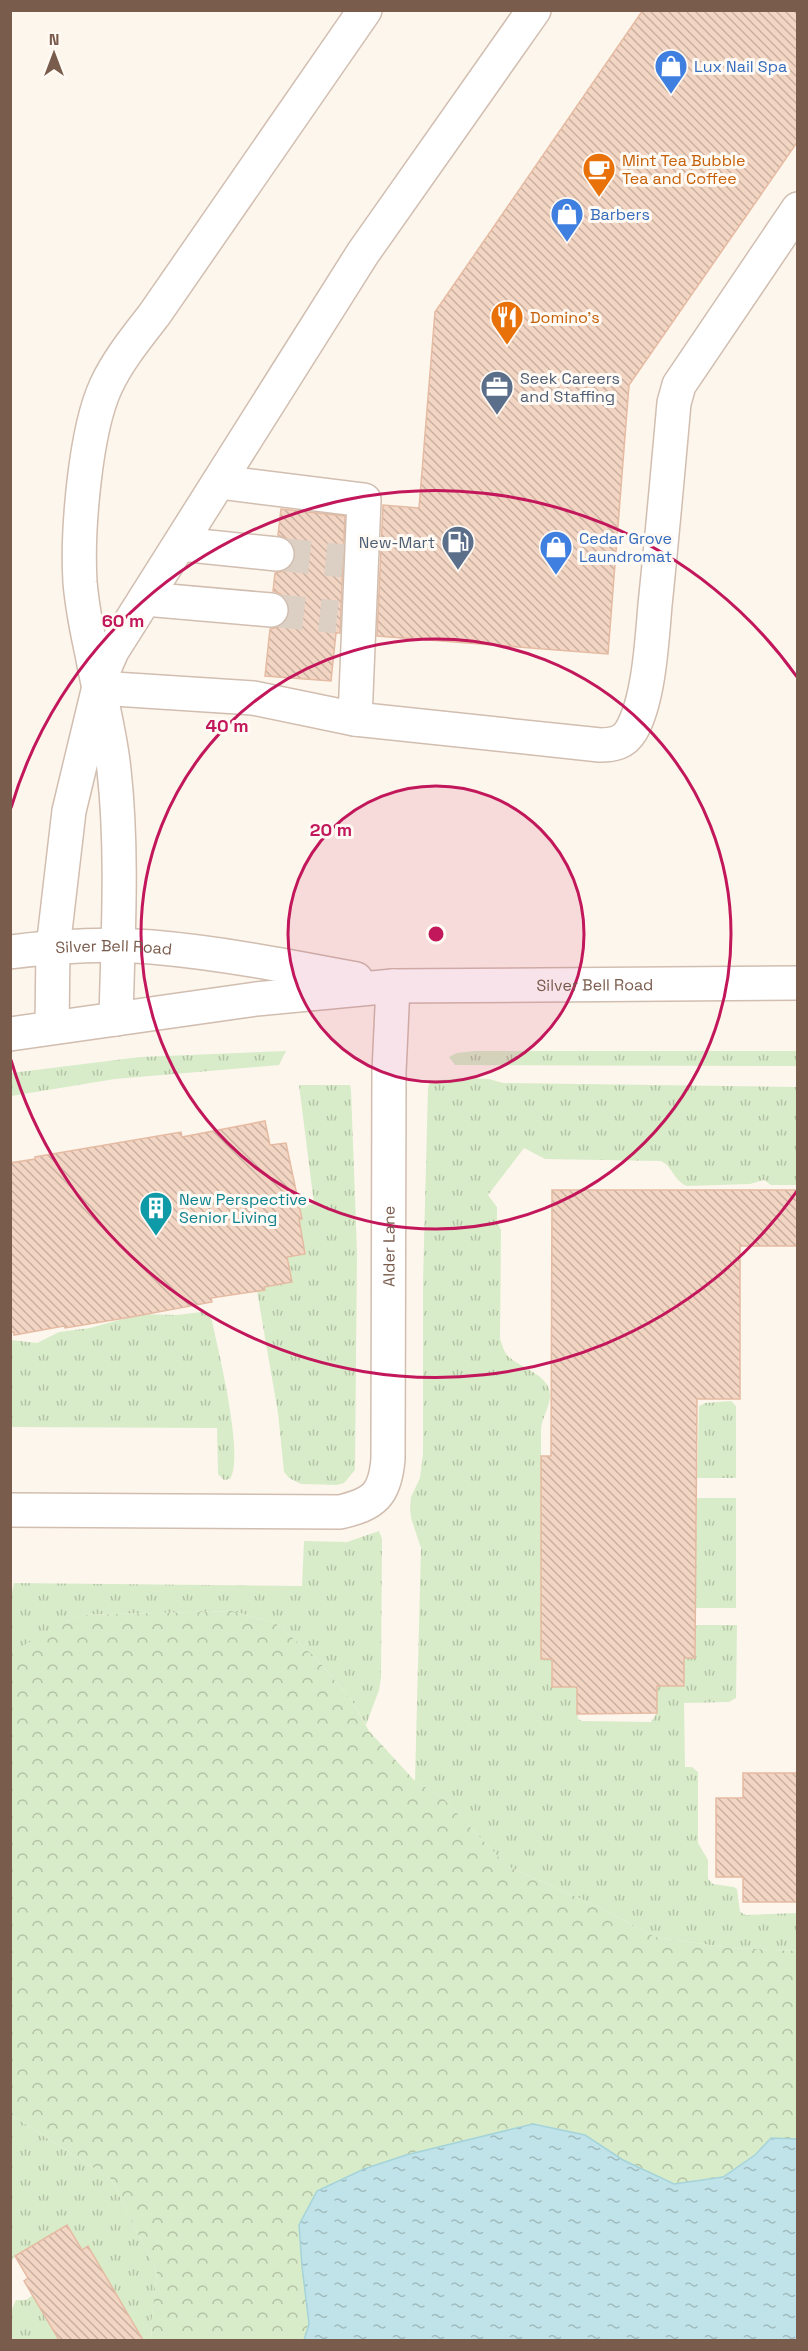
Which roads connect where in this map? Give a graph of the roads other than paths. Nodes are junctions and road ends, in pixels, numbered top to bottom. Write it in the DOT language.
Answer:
graph roads {
  1 [pos="365,10"];
  2 [pos="534,10"];
  3 [pos="798,209"];
  4 [pos="219,482"];
  5 [pos="180,544"];
  6 [pos="277,554"];
  7 [pos="145,598"];
  8 [pos="271,610"];
  9 [pos="99,688"];
  10 [pos="355,719"];
  11 [pos="118,946"];
  12 [pos="53,948"];
  13 [pos="10,952"];
  14 [pos="798,982"];
  15 [pos="393,986"];
  16 [pos="116,1019"];
  17 [pos="52,1027"];
  18 [pos="10,1034"];
  19 [pos="10,1510"];
  1 -- 9 [label="street"];
  2 -- 4 [label="street"];
  3 -- 10 [label="street"];
  4 -- 5 [label="street"];
  4 -- 10 [label="street"];
  5 -- 6 [label="street"];
  5 -- 7 [label="street"];
  7 -- 8 [label="street"];
  7 -- 9 [label="street"];
  9 -- 10 [label="street"];
  9 -- 11 [label="street"];
  9 -- 12 [label="street"];
  11 -- 12 [label="street, Silver Bell Road"];
  11 -- 15 [label="street, Silver Bell Road"];
  11 -- 16 [label="street"];
  12 -- 13 [label="street, Silver Bell Road"];
  12 -- 17 [label="street"];
  14 -- 15 [label="street, Silver Bell Road"];
  15 -- 16 [label="street, Silver Bell Road"];
  15 -- 19 [label="street, Alder Lane"];
  16 -- 17 [label="street, Silver Bell Road"];
  17 -- 18 [label="street, Silver Bell Road"];
}
